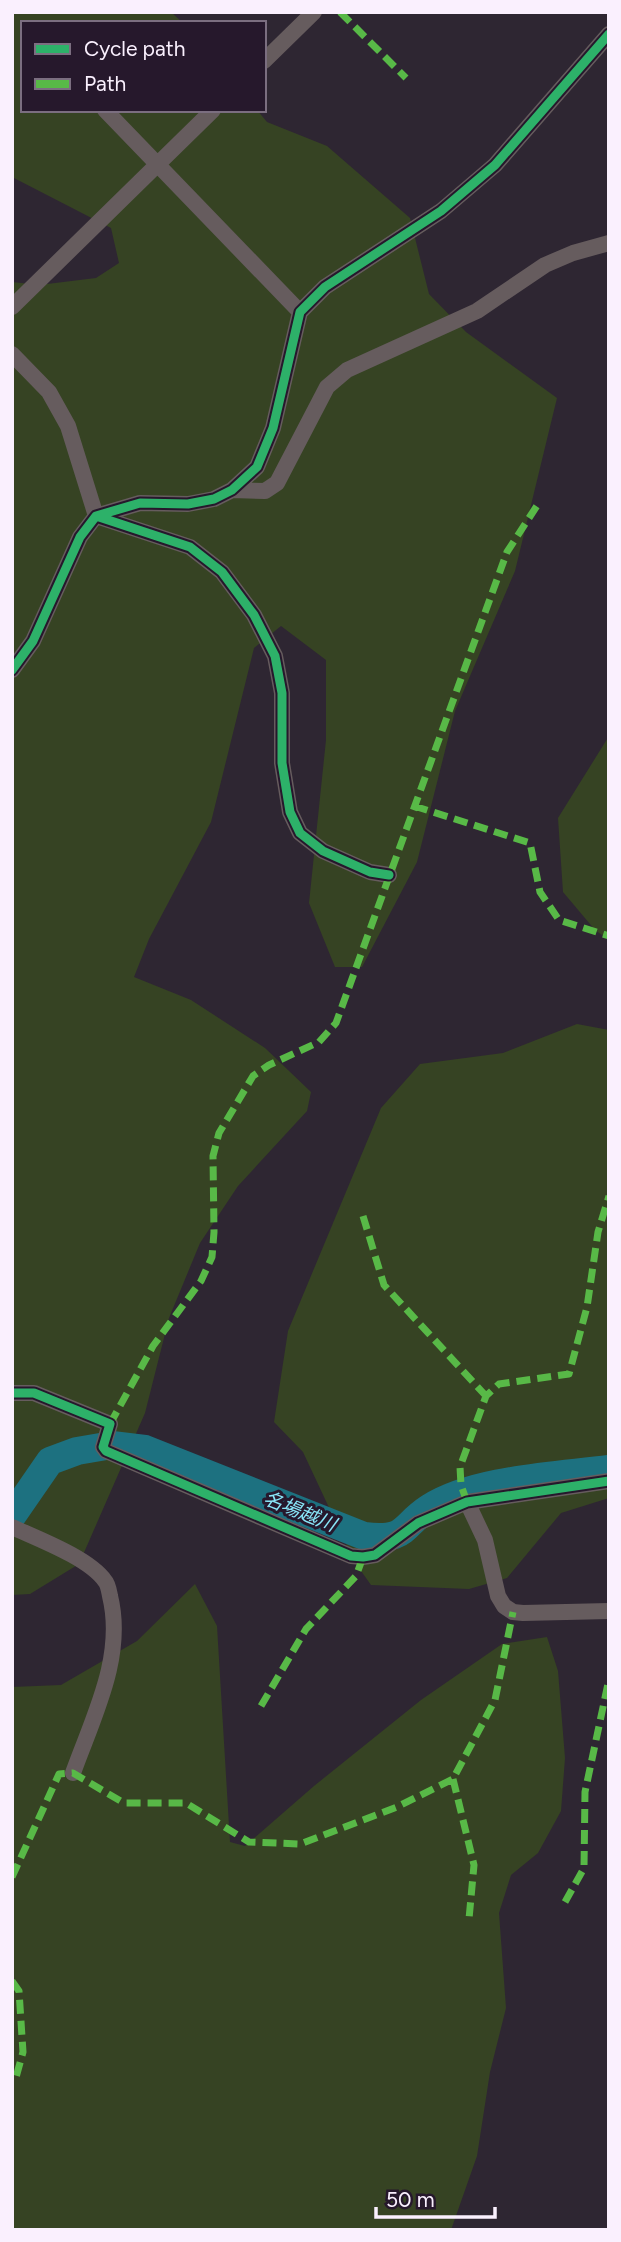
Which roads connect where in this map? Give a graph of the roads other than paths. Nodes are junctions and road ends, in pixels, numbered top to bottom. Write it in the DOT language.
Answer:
graph roads {
  1 [pos="314,12"];
  2 [pos="609,34"];
  3 [pos="266,59"];
  4 [pos="107,112"];
  5 [pos="211,112"];
  6 [pos="157,165"];
  7 [pos="609,243"];
  8 [pos="12,307"];
  9 [pos="300,312"];
  10 [pos="12,354"];
  11 [pos="232,490"];
  12 [pos="96,516"];
  13 [pos="12,670"];
  14 [pos="389,875"];
  15 [pos="12,1393"];
  16 [pos="609,1480"];
  17 [pos="467,1502"];
  18 [pos="12,1527"];
  19 [pos="609,1611"];
  20 [pos="73,1773"];
  1 -- 3 [label="street"];
  2 -- 9 [label="street"];
  4 -- 6 [label="street"];
  5 -- 6 [label="street"];
  6 -- 8 [label="street"];
  6 -- 9 [label="street"];
  7 -- 11 [label="street"];
  9 -- 11 [label="street"];
  10 -- 12 [label="street"];
  11 -- 12 [label="street"];
  12 -- 13 [label="street"];
  12 -- 14 [label="street"];
  15 -- 17 [label="street"];
  16 -- 17 [label="street"];
  17 -- 19 [label="street"];
  18 -- 20 [label="street"];
}
